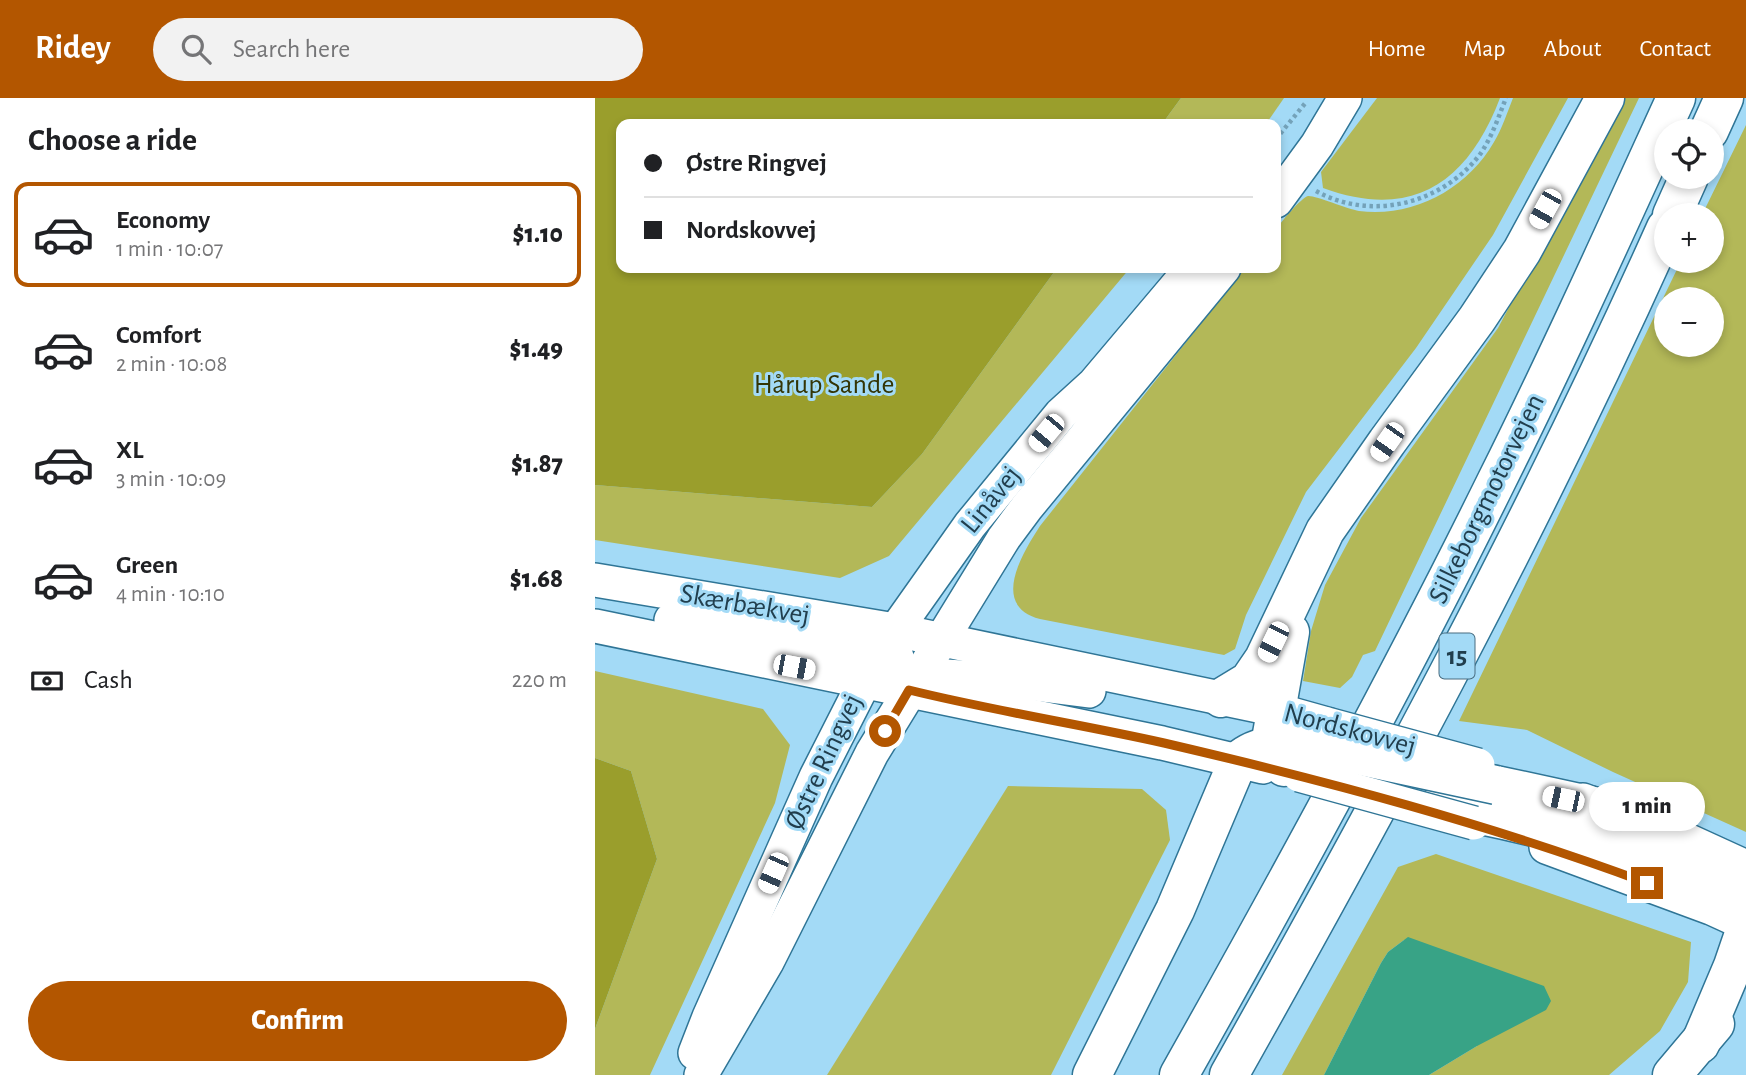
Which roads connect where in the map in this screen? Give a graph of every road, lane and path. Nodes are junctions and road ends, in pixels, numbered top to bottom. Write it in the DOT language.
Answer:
graph roads {
  1 [pos="1310,98"];
  2 [pos="1335,98"];
  3 [pos="1345,98"];
  4 [pos="1506,98"];
  5 [pos="1605,98"];
  6 [pos="1676,98"];
  7 [pos="1724,98"];
  8 [pos="1714,119"];
  9 [pos="1281,133"];
  10 [pos="1281,163"];
  11 [pos="1311,188"];
  12 [pos="1281,194"];
  13 [pos="1654,255"];
  14 [pos="1188,273"];
  15 [pos="1220,273"];
  16 [pos="595,580"];
  17 [pos="1298,589"];
  18 [pos="595,611"];
  19 [pos="595,626"];
  20 [pos="900,663"];
  21 [pos="1221,698"];
  22 [pos="1297,746"];
  23 [pos="1238,761"];
  24 [pos="1487,798"];
  25 [pos="1386,799"];
  26 [pos="1608,809"];
  27 [pos="1741,875"];
  28 [pos="1746,926"];
  29 [pos="1746,984"];
  30 [pos="1700,1044"];
  31 [pos="687,1075"];
  32 [pos="701,1075"];
  33 [pos="1092,1075"];
  34 [pos="1179,1075"];
  35 [pos="1229,1075"];
  36 [pos="1672,1075"];
  1 -- 9 [label="path"];
  2 -- 10 [label="street"];
  3 -- 12 [label="street"];
  4 -- 11 [label="path"];
  5 -- 17 [label="highway"];
  6 -- 34 [label="highway, Silkeborgmotorvejen / 15"];
  7 -- 8 [label="highway"];
  13 -- 35 [label="highway, Silkeborgmotorvejen / 15"];
  14 -- 20 [label="street, Linåvej"];
  15 -- 20 [label="street, Linåvej"];
  16 -- 20 [label="street, Skærbækvej"];
  17 -- 21 [label="highway"];
  17 -- 22 [label="highway"];
  18 -- 20 [label="street"];
  19 -- 20 [label="street, Skærbækvej"];
  20 -- 21 [label="street, Nordskovvej"];
  20 -- 23 [label="street"];
  20 -- 31 [label="street, Østre Ringvej"];
  20 -- 32 [label="street, Østre Ringvej"];
  21 -- 22 [label="street, Nordskovvej"];
  22 -- 23 [label="highway"];
  22 -- 24 [label="highway, bridge"];
  22 -- 25 [label="street, Nordskovvej, bridge"];
  23 -- 33 [label="highway"];
  24 -- 25 [label="highway, bridge"];
  24 -- 26 [label="highway"];
  24 -- 27 [label="highway"];
  24 -- 28 [label="street"];
  26 -- 27 [label="street"];
  28 -- 30 [label="highway"];
  29 -- 30 [label="highway"];
  30 -- 36 [label="highway"];
}
